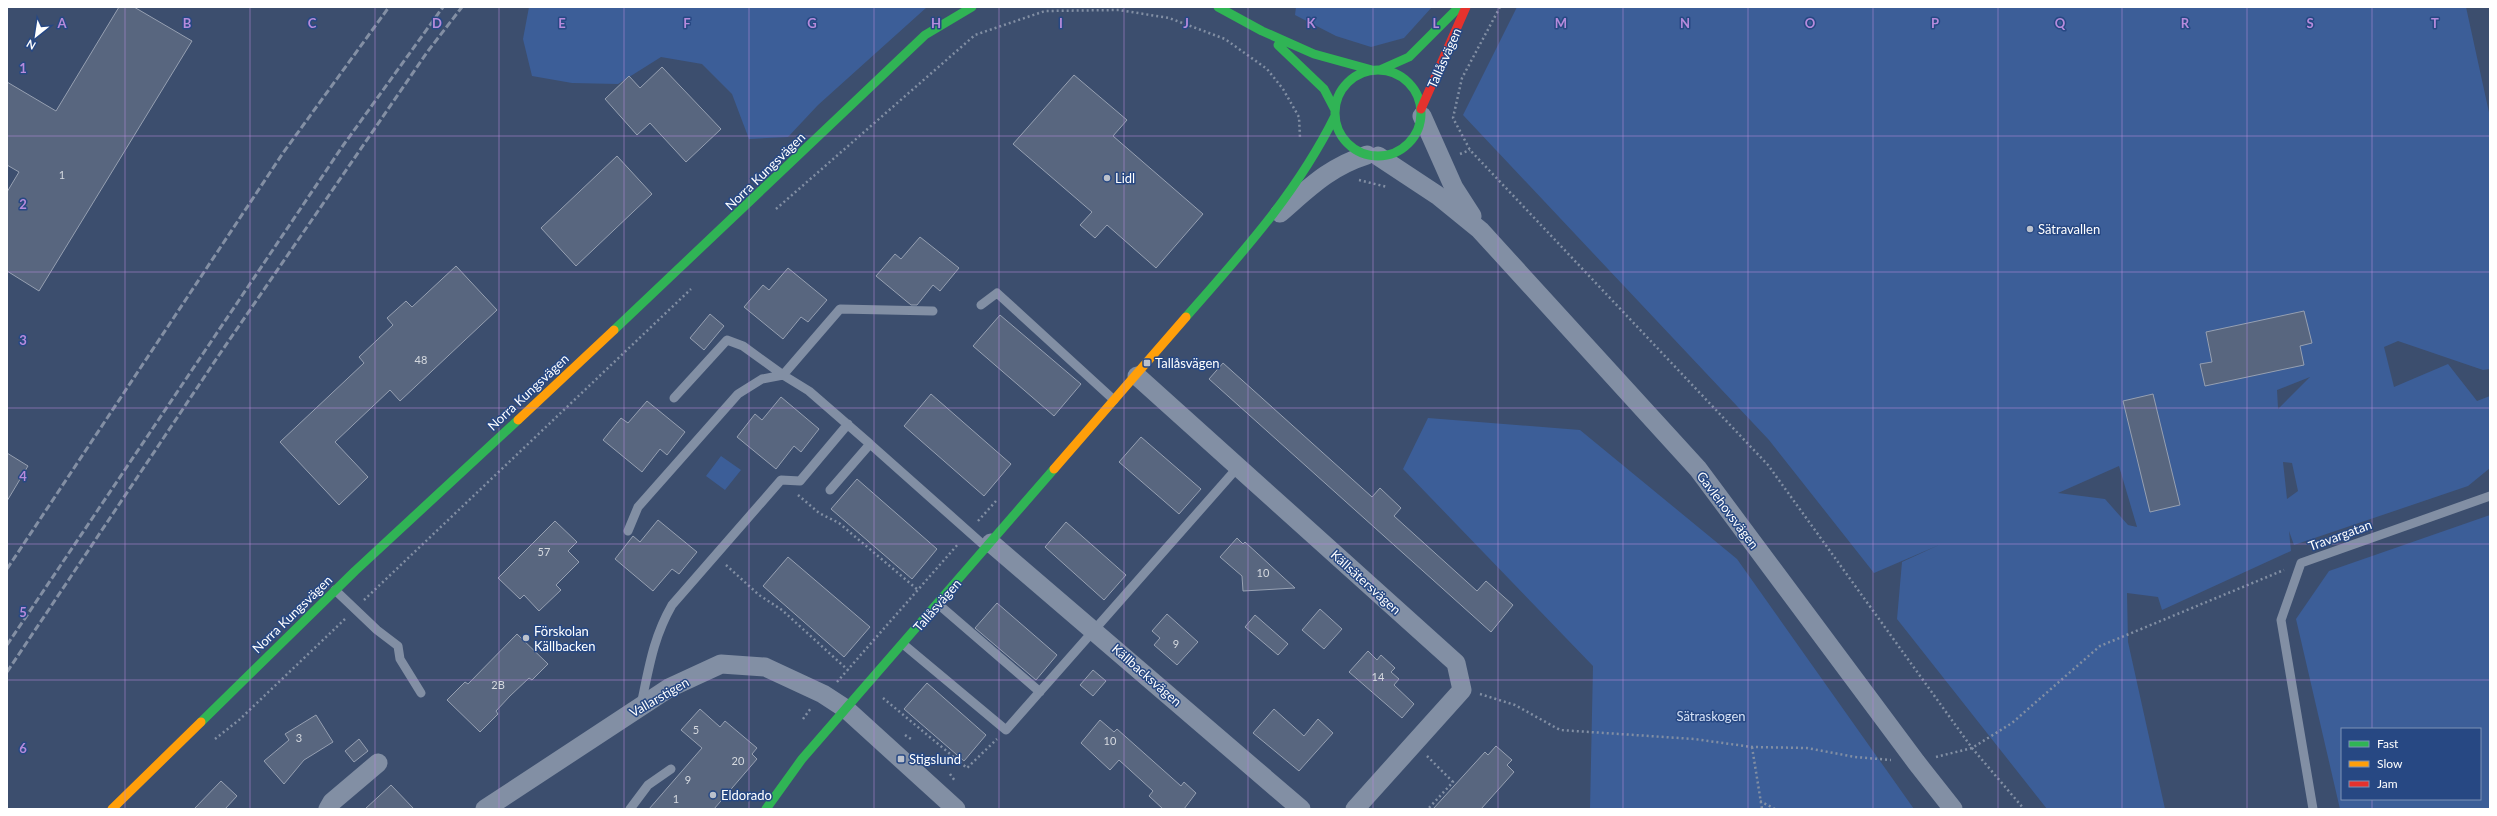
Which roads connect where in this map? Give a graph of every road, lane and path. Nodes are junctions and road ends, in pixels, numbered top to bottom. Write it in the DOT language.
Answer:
graph roads {
  1 [pos="972,7"];
  2 [pos="1218,7"];
  3 [pos="1459,7"];
  4 [pos="1466,7"];
  5 [pos="1500,7"];
  6 [pos="1262,31"];
  7 [pos="1377,70"];
  8 [pos="1334,113"];
  9 [pos="1421,113"];
  10 [pos="1470,150"];
  11 [pos="1372,156"];
  12 [pos="1310,159"];
  13 [pos="1440,161"];
  14 [pos="1411,177"];
  15 [pos="1354,181"];
  16 [pos="772,213"];
  17 [pos="1268,223"];
  18 [pos="1480,230"];
  19 [pos="697,284"];
  20 [pos="981,305"];
  21 [pos="934,311"];
  22 [pos="783,375"];
  23 [pos="1137,376"];
  24 [pos="674,398"];
  25 [pos="1115,401"];
  26 [pos="848,424"];
  27 [pos="870,444"];
  28 [pos="1238,467"];
  29 [pos="781,480"];
  30 [pos="830,490"];
  31 [pos="2490,496"];
  32 [pos="628,531"];
  33 [pos="989,545"];
  34 [pos="2301,564"];
  35 [pos="335,590"];
  36 [pos="918,590"];
  37 [pos="938,604"];
  38 [pos="355,609"];
  39 [pos="1094,629"];
  40 [pos="903,644"];
  41 [pos="1462,690"];
  42 [pos="1040,692"];
  43 [pos="421,693"];
  44 [pos="641,707"];
  45 [pos="846,709"];
  46 [pos="210,743"];
  47 [pos="1414,743"];
  48 [pos="1752,747"];
  49 [pos="1972,748"];
  50 [pos="1916,762"];
  51 [pos="378,763"];
  52 [pos="671,769"];
  53 [pos="1760,801"];
  54 [pos="112,809"];
  55 [pos="328,809"];
  56 [pos="486,809"];
  57 [pos="630,809"];
  58 [pos="766,809"];
  59 [pos="956,809"];
  60 [pos="1301,809"];
  61 [pos="1355,809"];
  62 [pos="1428,809"];
  63 [pos="1762,809"];
  64 [pos="1775,809"];
  65 [pos="1953,809"];
  66 [pos="2024,809"];
  67 [pos="2313,809"];
  1 -- 35 [label="street, Norra Kungsvägen"];
  2 -- 6 [label="street"];
  3 -- 7 [label="street, Tallåsvägen"];
  4 -- 9 [label="street, Tallåsvägen"];
  5 -- 10 [label="path"];
  6 -- 7 [label="street"];
  6 -- 8 [label="street"];
  7 -- 8 [label="street, Tallåsvägen"];
  7 -- 9 [label="street, Tallåsvägen"];
  8 -- 11 [label="street"];
  8 -- 12 [label="street, Tallåsvägen"];
  9 -- 11 [label="street, Tallåsvägen"];
  9 -- 13 [label="street, Gavlehovsvägen"];
  10 -- 13 [label="path"];
  10 -- 49 [label="path"];
  11 -- 14 [label="street, Gavlehovsvägen"];
  11 -- 17 [label="street, Tallåsvägen"];
  12 -- 16 [label="path"];
  12 -- 17 [label="street, Tallåsvägen"];
  13 -- 18 [label="street, Gavlehovsvägen"];
  14 -- 15 [label="path"];
  14 -- 18 [label="street, Gavlehovsvägen"];
  17 -- 23 [label="street, Tallåsvägen"];
  18 -- 50 [label="street, Gavlehovsvägen"];
  19 -- 38 [label="path"];
  20 -- 25 [label="lane"];
  21 -- 22 [label="lane"];
  22 -- 24 [label="lane"];
  22 -- 26 [label="lane"];
  22 -- 32 [label="lane"];
  23 -- 25 [label="street, Tallåsvägen"];
  23 -- 28 [label="street, Källsätersvägen"];
  25 -- 33 [label="street, Tallåsvägen"];
  26 -- 27 [label="lane"];
  26 -- 29 [label="lane"];
  27 -- 30 [label="lane"];
  27 -- 33 [label="lane"];
  28 -- 39 [label="lane"];
  28 -- 41 [label="street, Källsätersvägen"];
  29 -- 36 [label="path"];
  29 -- 44 [label="lane"];
  31 -- 34 [label="lane, Travargatan"];
  33 -- 37 [label="street, Tallåsvägen"];
  33 -- 39 [label="street, Källbacksvägen"];
  34 -- 49 [label="path"];
  34 -- 67 [label="lane, Travargatan"];
  35 -- 38 [label="lane"];
  35 -- 54 [label="street, Norra Kungsvägen"];
  37 -- 40 [label="street, Tallåsvägen"];
  37 -- 42 [label="lane"];
  38 -- 43 [label="lane"];
  38 -- 46 [label="path"];
  39 -- 42 [label="lane"];
  39 -- 60 [label="street, Källbacksvägen"];
  40 -- 42 [label="lane"];
  40 -- 45 [label="street, Tallåsvägen"];
  41 -- 47 [label="street"];
  41 -- 48 [label="path"];
  44 -- 45 [label="street, Vallarstigen"];
  44 -- 56 [label="street, Vallarstigen"];
  45 -- 58 [label="street, Tallåsvägen"];
  45 -- 59 [label="street, Vallarstigen"];
  47 -- 61 [label="street"];
  47 -- 62 [label="path"];
  48 -- 50 [label="path"];
  48 -- 53 [label="path"];
  49 -- 50 [label="path"];
  49 -- 66 [label="path"];
  50 -- 65 [label="street, Gavlehovsvägen"];
  51 -- 55 [label="street"];
  52 -- 57 [label="lane"];
  53 -- 63 [label="path"];
  53 -- 64 [label="path"];
}
